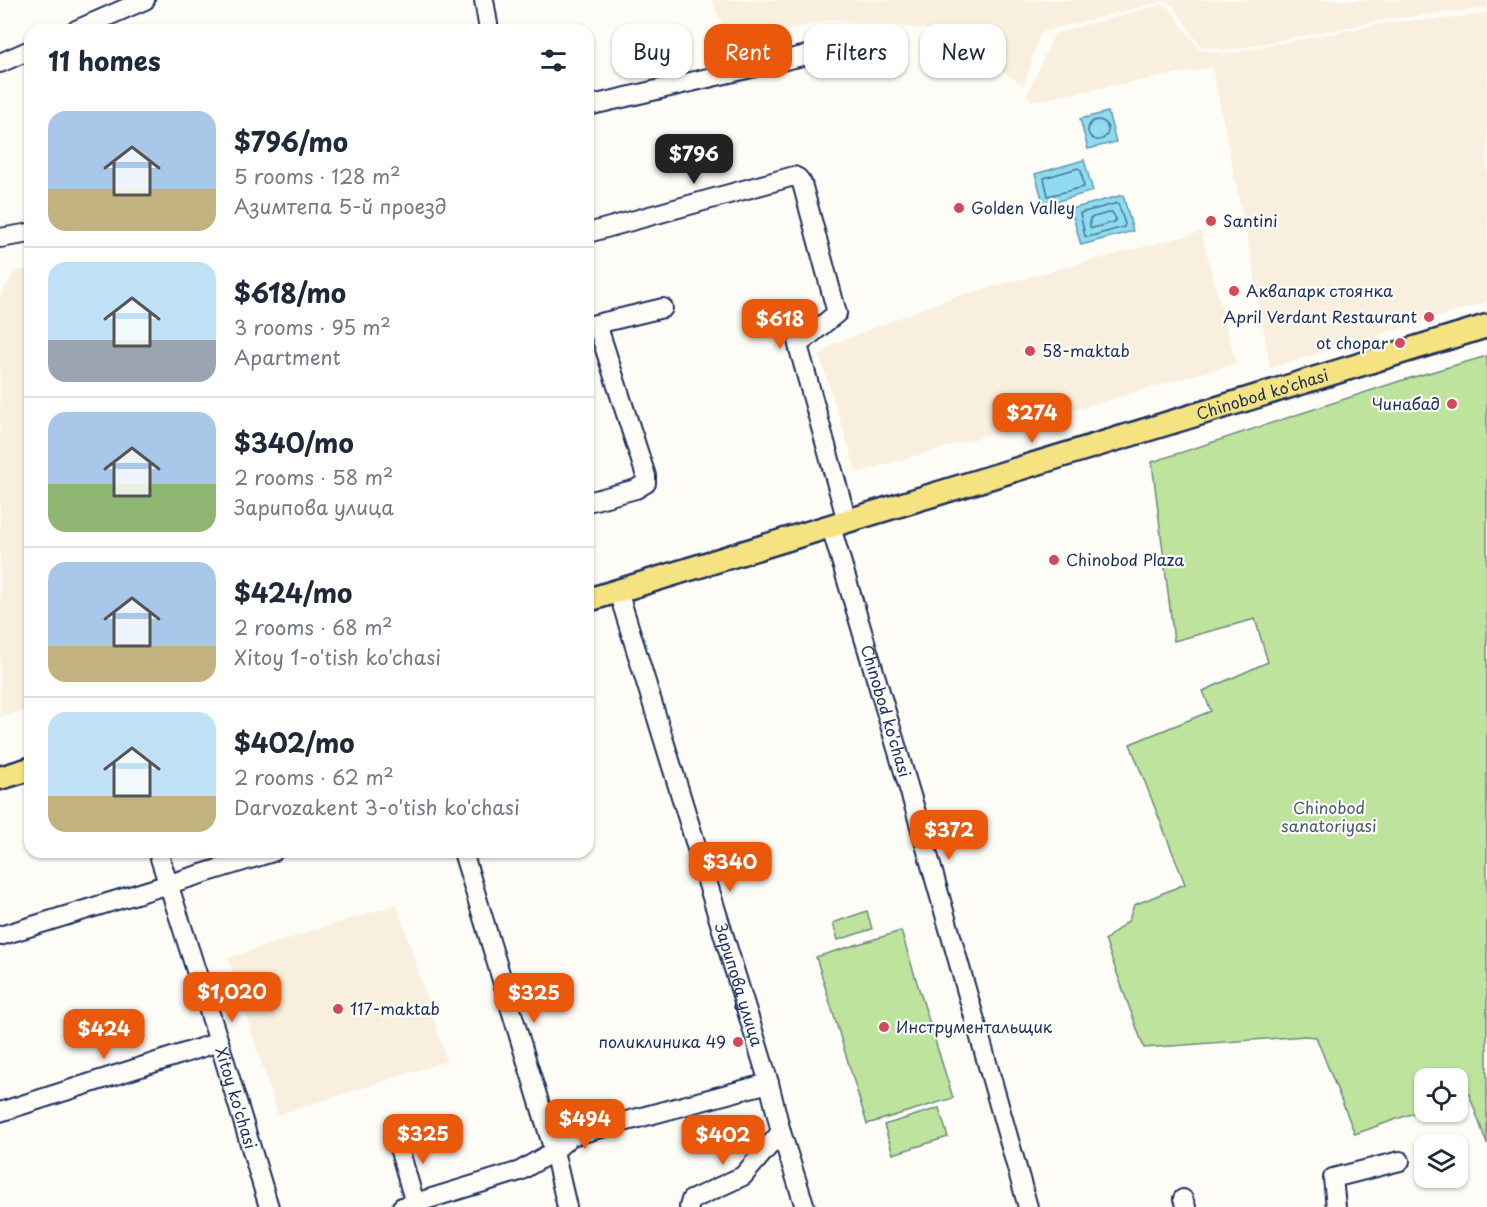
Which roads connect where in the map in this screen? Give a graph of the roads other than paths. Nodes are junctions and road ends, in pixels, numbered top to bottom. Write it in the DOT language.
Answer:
graph roads {
  1 [pos="145,0"];
  2 [pos="484,0"];
  3 [pos="90,24"];
  4 [pos="488,24"];
  5 [pos="24,53"];
  6 [pos="804,56"];
  7 [pos="0,63"];
  8 [pos="594,105"];
  9 [pos="594,231"];
  10 [pos="24,234"];
  11 [pos="0,238"];
  12 [pos="663,308"];
  13 [pos="594,325"];
  14 [pos="1487,326"];
  15 [pos="594,331"];
  16 [pos="594,500"];
  17 [pos="839,524"];
  18 [pos="618,591"];
  19 [pos="594,598"];
  20 [pos="24,771"];
  21 [pos="0,778"];
  22 [pos="160,858"];
  23 [pos="254,858"];
  24 [pos="466,858"];
  25 [pos="168,885"];
  26 [pos="0,936"];
  27 [pos="219,1042"];
  28 [pos="769,1083"];
  29 [pos="0,1112"];
  30 [pos="781,1132"];
  31 [pos="395,1134"];
  32 [pos="554,1151"];
  33 [pos="1400,1161"];
  34 [pos="263,1206"];
  35 [pos="411,1206"];
  36 [pos="567,1207"];
  37 [pos="689,1207"];
  38 [pos="805,1207"];
  39 [pos="1028,1207"];
  40 [pos="1336,1207"];
  1 -- 3 [label="street"];
  2 -- 4 [label="street"];
  5 -- 7 [label="street"];
  6 -- 8 [label="street"];
  9 -- 17 [label="street"];
  10 -- 11 [label="street"];
  12 -- 13 [label="street"];
  14 -- 17 [label="main road, Chinobod ko'chasi"];
  15 -- 16 [label="street"];
  17 -- 18 [label="main road, Chinobod ko'chasi"];
  17 -- 39 [label="street, Chinobod ko'chasi"];
  18 -- 19 [label="main road, Chinobod ko'chasi"];
  18 -- 28 [label="street, Зарипова улица"];
  20 -- 21 [label="main road"];
  22 -- 25 [label="street, Xitoy ko'chasi"];
  23 -- 25 [label="street"];
  24 -- 32 [label="street"];
  25 -- 26 [label="street"];
  25 -- 27 [label="street, Xitoy ko'chasi"];
  27 -- 29 [label="street"];
  27 -- 34 [label="street, Xitoy ko'chasi"];
  28 -- 30 [label="street, Зарипова улица"];
  28 -- 32 [label="street"];
  30 -- 37 [label="street"];
  30 -- 38 [label="street, Зарипова улица"];
  31 -- 35 [label="street"];
  32 -- 35 [label="street"];
  32 -- 36 [label="street"];
  33 -- 40 [label="street"];
}
